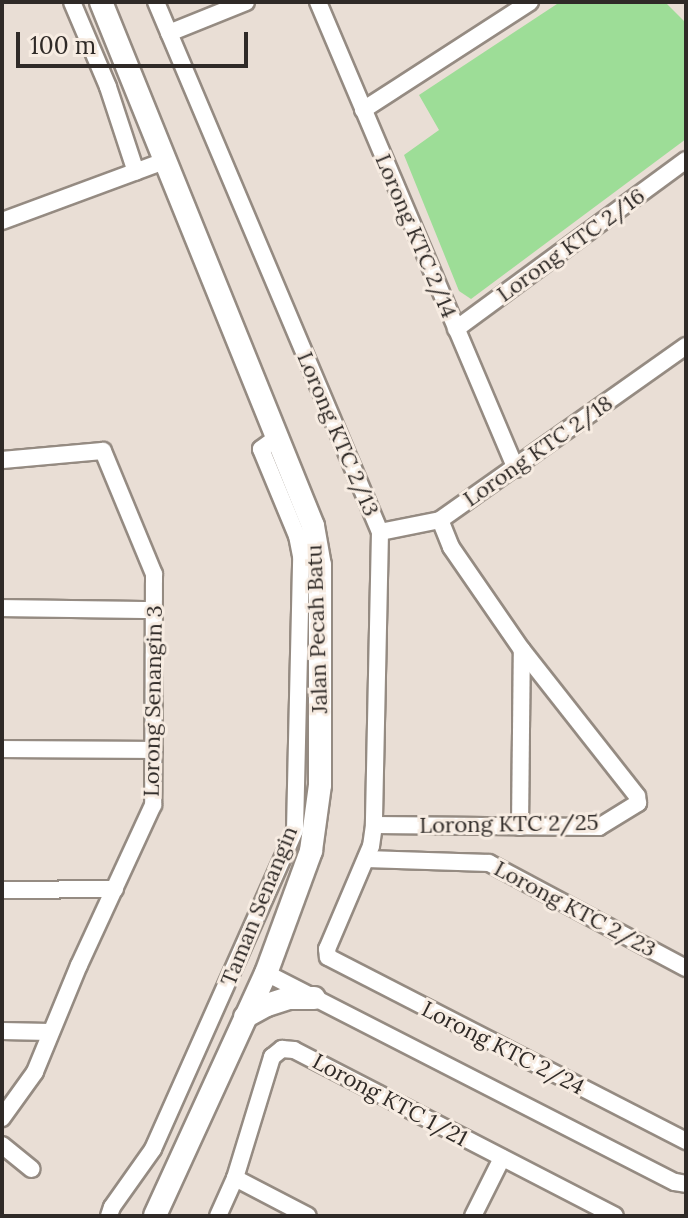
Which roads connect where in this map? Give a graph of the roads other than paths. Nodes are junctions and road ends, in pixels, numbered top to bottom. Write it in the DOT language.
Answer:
graph roads {
  1 [pos="72,2"];
  2 [pos="101,2"];
  3 [pos="156,2"];
  4 [pos="246,2"];
  5 [pos="318,2"];
  6 [pos="530,2"];
  7 [pos="169,33"];
  8 [pos="363,110"];
  9 [pos="686,160"];
  10 [pos="164,161"];
  11 [pos="136,172"];
  12 [pos="3,216"];
  13 [pos="456,329"];
  14 [pos="686,346"];
  15 [pos="275,439"];
  16 [pos="2,460"];
  17 [pos="516,469"];
  18 [pos="440,520"];
  19 [pos="380,532"];
  20 [pos="2,608"];
  21 [pos="154,610"];
  22 [pos="522,650"];
  23 [pos="2,749"];
  24 [pos="154,750"];
  25 [pos="374,825"];
  26 [pos="520,827"];
  27 [pos="366,859"];
  28 [pos="115,889"];
  29 [pos="2,890"];
  30 [pos="327,949"];
  31 [pos="686,968"];
  32 [pos="266,973"];
  33 [pos="314,998"];
  34 [pos="245,1017"];
  35 [pos="2,1031"];
  36 [pos="50,1032"];
  37 [pos="2,1118"];
  38 [pos="686,1141"];
  39 [pos="2,1145"];
  40 [pos="502,1158"];
  41 [pos="32,1169"];
  42 [pos="235,1178"];
  43 [pos="686,1184"];
  44 [pos="109,1216"];
  45 [pos="155,1216"];
  46 [pos="218,1216"];
  47 [pos="308,1216"];
  48 [pos="473,1216"];
  49 [pos="615,1216"];
  1 -- 11 [label="street"];
  2 -- 10 [label="street, Jalan Pecah Batu"];
  3 -- 7 [label="street, Lorong KTC 2/13"];
  4 -- 7 [label="street"];
  5 -- 8 [label="street, Lorong KTC 2/14"];
  6 -- 8 [label="street"];
  7 -- 19 [label="street, Lorong KTC 2/13"];
  8 -- 13 [label="street, Lorong KTC 2/14"];
  9 -- 13 [label="street, Lorong KTC 2/16"];
  10 -- 11 [label="street"];
  10 -- 15 [label="street, Jalan Pecah Batu"];
  11 -- 12 [label="street"];
  13 -- 17 [label="street, Lorong KTC 2/14"];
  14 -- 17 [label="street, Lorong KTC 2/18"];
  15 -- 32 [label="street, Jalan Pecah Batu"];
  15 -- 44 [label="street, Taman Senangin"];
  16 -- 21 [label="street, Lorong Senangin 3"];
  17 -- 18 [label="street, Lorong KTC 2/18"];
  18 -- 19 [label="street, Lorong KTC 2/18"];
  18 -- 22 [label="street"];
  19 -- 25 [label="street, Lorong KTC 2/13"];
  20 -- 21 [label="street"];
  21 -- 24 [label="street, Lorong Senangin 3"];
  22 -- 26 [label="street"];
  22 -- 26 [label="street, Lorong KTC 2/25"];
  23 -- 24 [label="street"];
  24 -- 28 [label="street, Lorong Senangin 3"];
  25 -- 26 [label="street, Lorong KTC 2/25"];
  25 -- 27 [label="street, Lorong KTC 2/13"];
  27 -- 30 [label="street, Lorong KTC 2/13"];
  27 -- 31 [label="street, Lorong KTC 2/23"];
  28 -- 29 [label="street"];
  28 -- 36 [label="street, Lorong Senangin 3"];
  30 -- 38 [label="street, Lorong KTC 2/24"];
  32 -- 33 [label="street"];
  32 -- 34 [label="street, Jalan Pecah Batu"];
  33 -- 34 [label="street"];
  33 -- 43 [label="street"];
  34 -- 45 [label="street, Jalan Pecah Batu"];
  35 -- 36 [label="street"];
  36 -- 37 [label="street, Lorong Senangin 3"];
  39 -- 41 [label="street"];
  40 -- 42 [label="street, Lorong KTC 1/21"];
  40 -- 48 [label="street"];
  40 -- 49 [label="street, Lorong KTC 1/21"];
  42 -- 46 [label="street, Lorong KTC 1/21"];
  42 -- 47 [label="street"];
}
